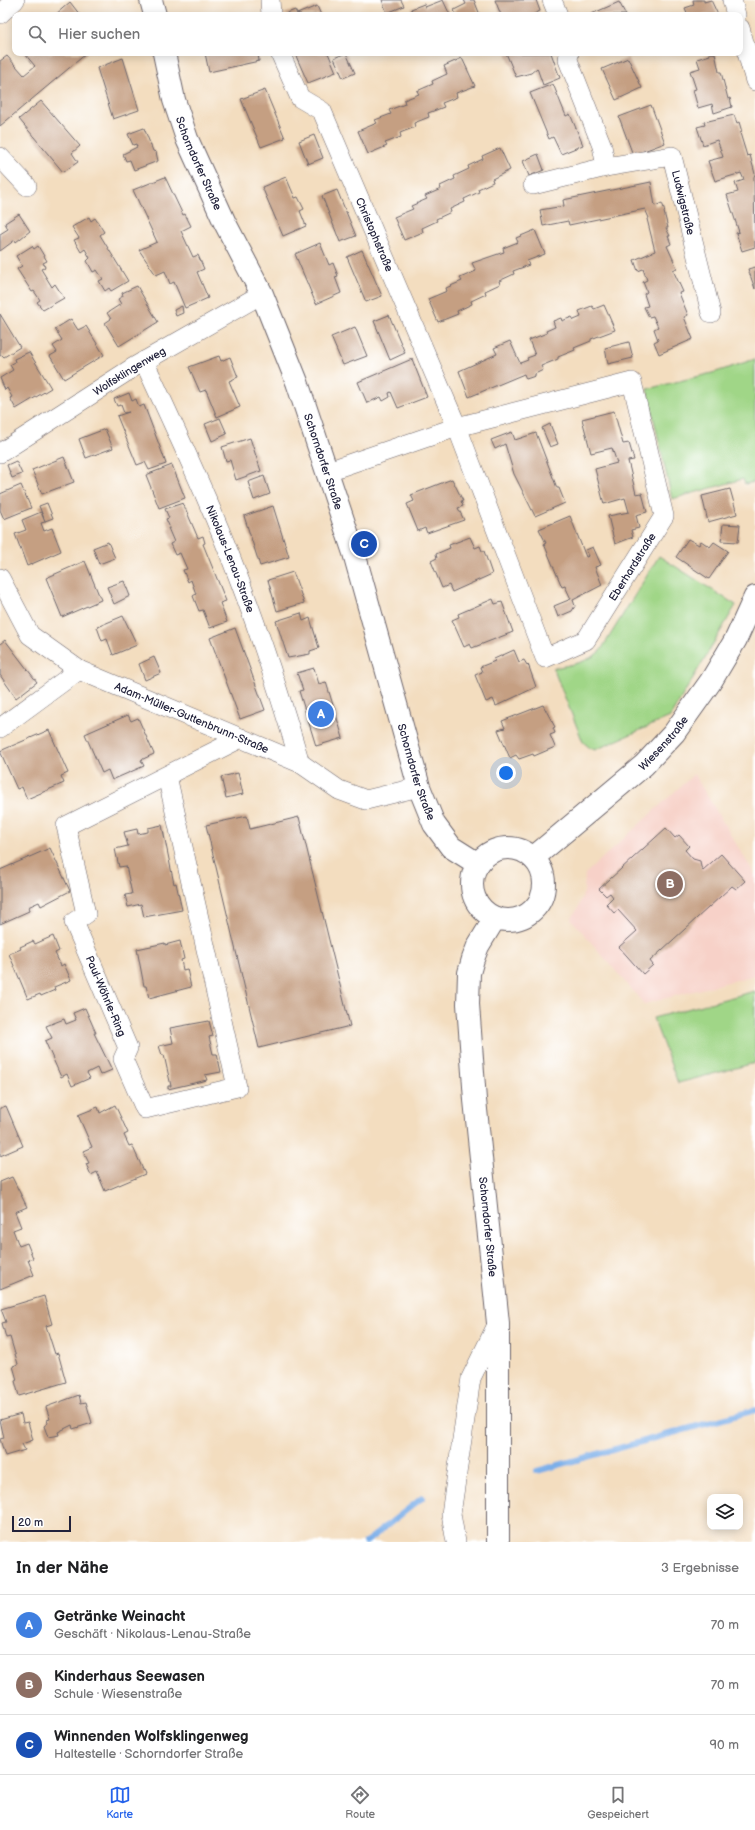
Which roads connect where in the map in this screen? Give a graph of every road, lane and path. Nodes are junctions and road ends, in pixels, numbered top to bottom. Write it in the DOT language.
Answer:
graph roads {
  1 [pos="16,0"];
  2 [pos="151,0"];
  3 [pos="160,0"];
  4 [pos="270,0"];
  5 [pos="552,0"];
  6 [pos="732,0"];
  7 [pos="153,12"];
  8 [pos="160,12"];
  9 [pos="271,12"];
  10 [pos="557,12"];
  11 [pos="735,12"];
  12 [pos="0,14"];
  13 [pos="743,39"];
  14 [pos="165,56"];
  15 [pos="281,56"];
  16 [pos="569,56"];
  17 [pos="755,81"];
  18 [pos="0,157"];
  19 [pos="606,167"];
  20 [pos="533,185"];
  21 [pos="27,186"];
  22 [pos="262,294"];
  23 [pos="710,313"];
  24 [pos="144,361"];
  25 [pos="457,427"];
  26 [pos="0,453"];
  27 [pos="328,471"];
  28 [pos="0,578"];
  29 [pos="755,597"];
  30 [pos="78,670"];
  31 [pos="0,728"];
  32 [pos="241,738"];
  33 [pos="300,763"];
  34 [pos="166,776"];
  35 [pos="419,787"];
  36 [pos="533,858"];
  37 [pos="478,864"];
  38 [pos="495,918"];
  39 [pos="498,1323"];
  40 [pos="456,1542"];
  41 [pos="498,1542"];
  1 -- 12 [label="street"];
  2 -- 7 [label="street"];
  3 -- 8 [label="street"];
  4 -- 9 [label="street"];
  5 -- 10 [label="street"];
  6 -- 11 [label="street"];
  13 -- 17 [label="street"];
  14 -- 22 [label="street, Schorndorfer Straße"];
  15 -- 25 [label="street, Christophstraße"];
  16 -- 19 [label="street"];
  18 -- 21 [label="street"];
  19 -- 20 [label="street, Ludwigstraße"];
  19 -- 23 [label="street, Ludwigstraße"];
  22 -- 24 [label="street, Wolfsklingenweg"];
  22 -- 27 [label="street, Schorndorfer Straße"];
  24 -- 26 [label="street, Wolfsklingenweg"];
  24 -- 33 [label="street, Nikolaus-Lenau-Straße"];
  25 -- 25 [label="street, Eberhardstraße"];
  25 -- 27 [label="street, Eberhardstraße"];
  27 -- 35 [label="street, Schorndorfer Straße"];
  28 -- 30 [label="street, Adam-Müller-Guttenbrunn-Straße"];
  29 -- 36 [label="street, Wiesenstraße"];
  30 -- 31 [label="street"];
  30 -- 32 [label="street, Adam-Müller-Guttenbrunn-Straße"];
  32 -- 33 [label="street, Adam-Müller-Guttenbrunn-Straße"];
  32 -- 34 [label="street, Paul-Wöhrle-Ring"];
  33 -- 35 [label="street, Adam-Müller-Guttenbrunn-Straße"];
  34 -- 34 [label="street, Paul-Wöhrle-Ring"];
  35 -- 37 [label="street, Schorndorfer Straße"];
  36 -- 37 [label="street"];
  36 -- 38 [label="street"];
  37 -- 38 [label="street"];
  38 -- 39 [label="street, Schorndorfer Straße"];
  39 -- 40 [label="street"];
  39 -- 41 [label="street, Schorndorfer Straße"];
}
